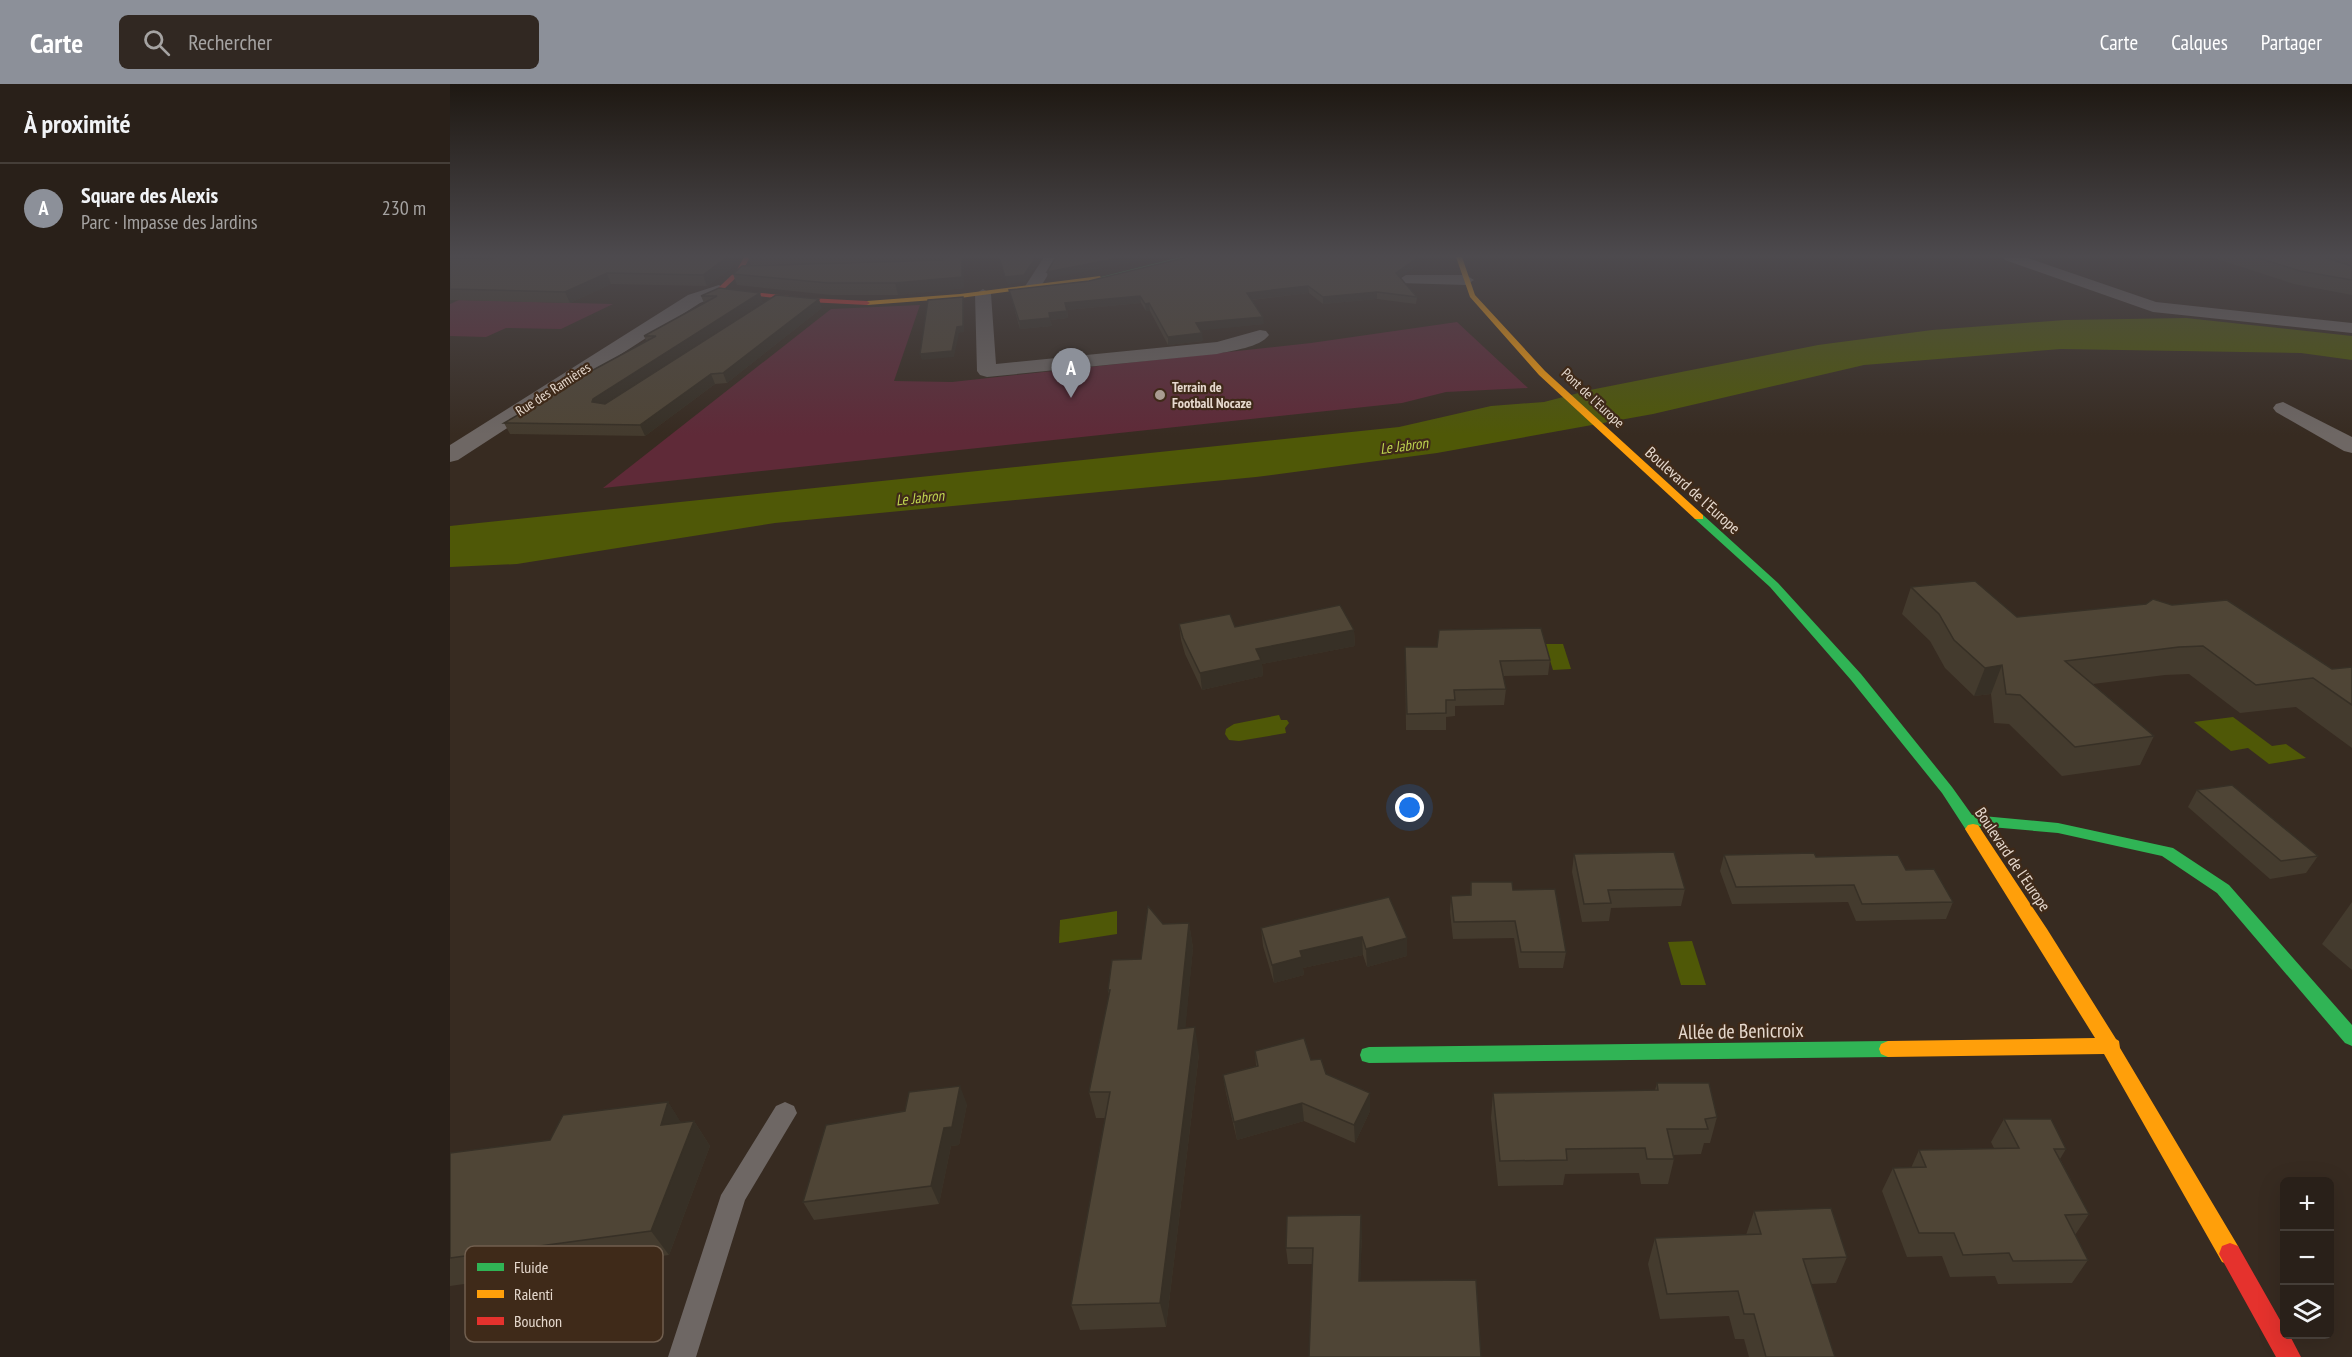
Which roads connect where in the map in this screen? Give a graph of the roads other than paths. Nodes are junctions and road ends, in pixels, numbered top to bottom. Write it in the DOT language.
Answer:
graph roads {
  1 [pos="667,316"];
  2 [pos="984,316"];
  3 [pos="1491,316"];
  4 [pos="2227,316"];
  5 [pos="2352,328"];
  6 [pos="1260,335"];
  7 [pos="2283,408"];
  8 [pos="2352,446"];
  9 [pos="1621,447"];
  10 [pos="450,455"];
  11 [pos="1967,820"];
  12 [pos="2352,1038"];
  13 [pos="2112,1047"];
  14 [pos="1369,1055"];
  15 [pos="785,1113"];
  16 [pos="682,1357"];
  17 [pos="2289,1357"];
  1 -- 10 [label="street, Rue des Ramières"];
  2 -- 6 [label="street"];
  3 -- 9 [label="main road, Pont de l'Europe"];
  4 -- 5 [label="street"];
  7 -- 8 [label="street"];
  9 -- 11 [label="main road, Boulevard de l'Europe"];
  11 -- 12 [label="main road"];
  11 -- 13 [label="main road, Boulevard de l'Europe"];
  13 -- 14 [label="main road, Allée de Benicroix"];
  13 -- 17 [label="main road, Boulevard de l'Europe"];
  15 -- 16 [label="lane"];
}
